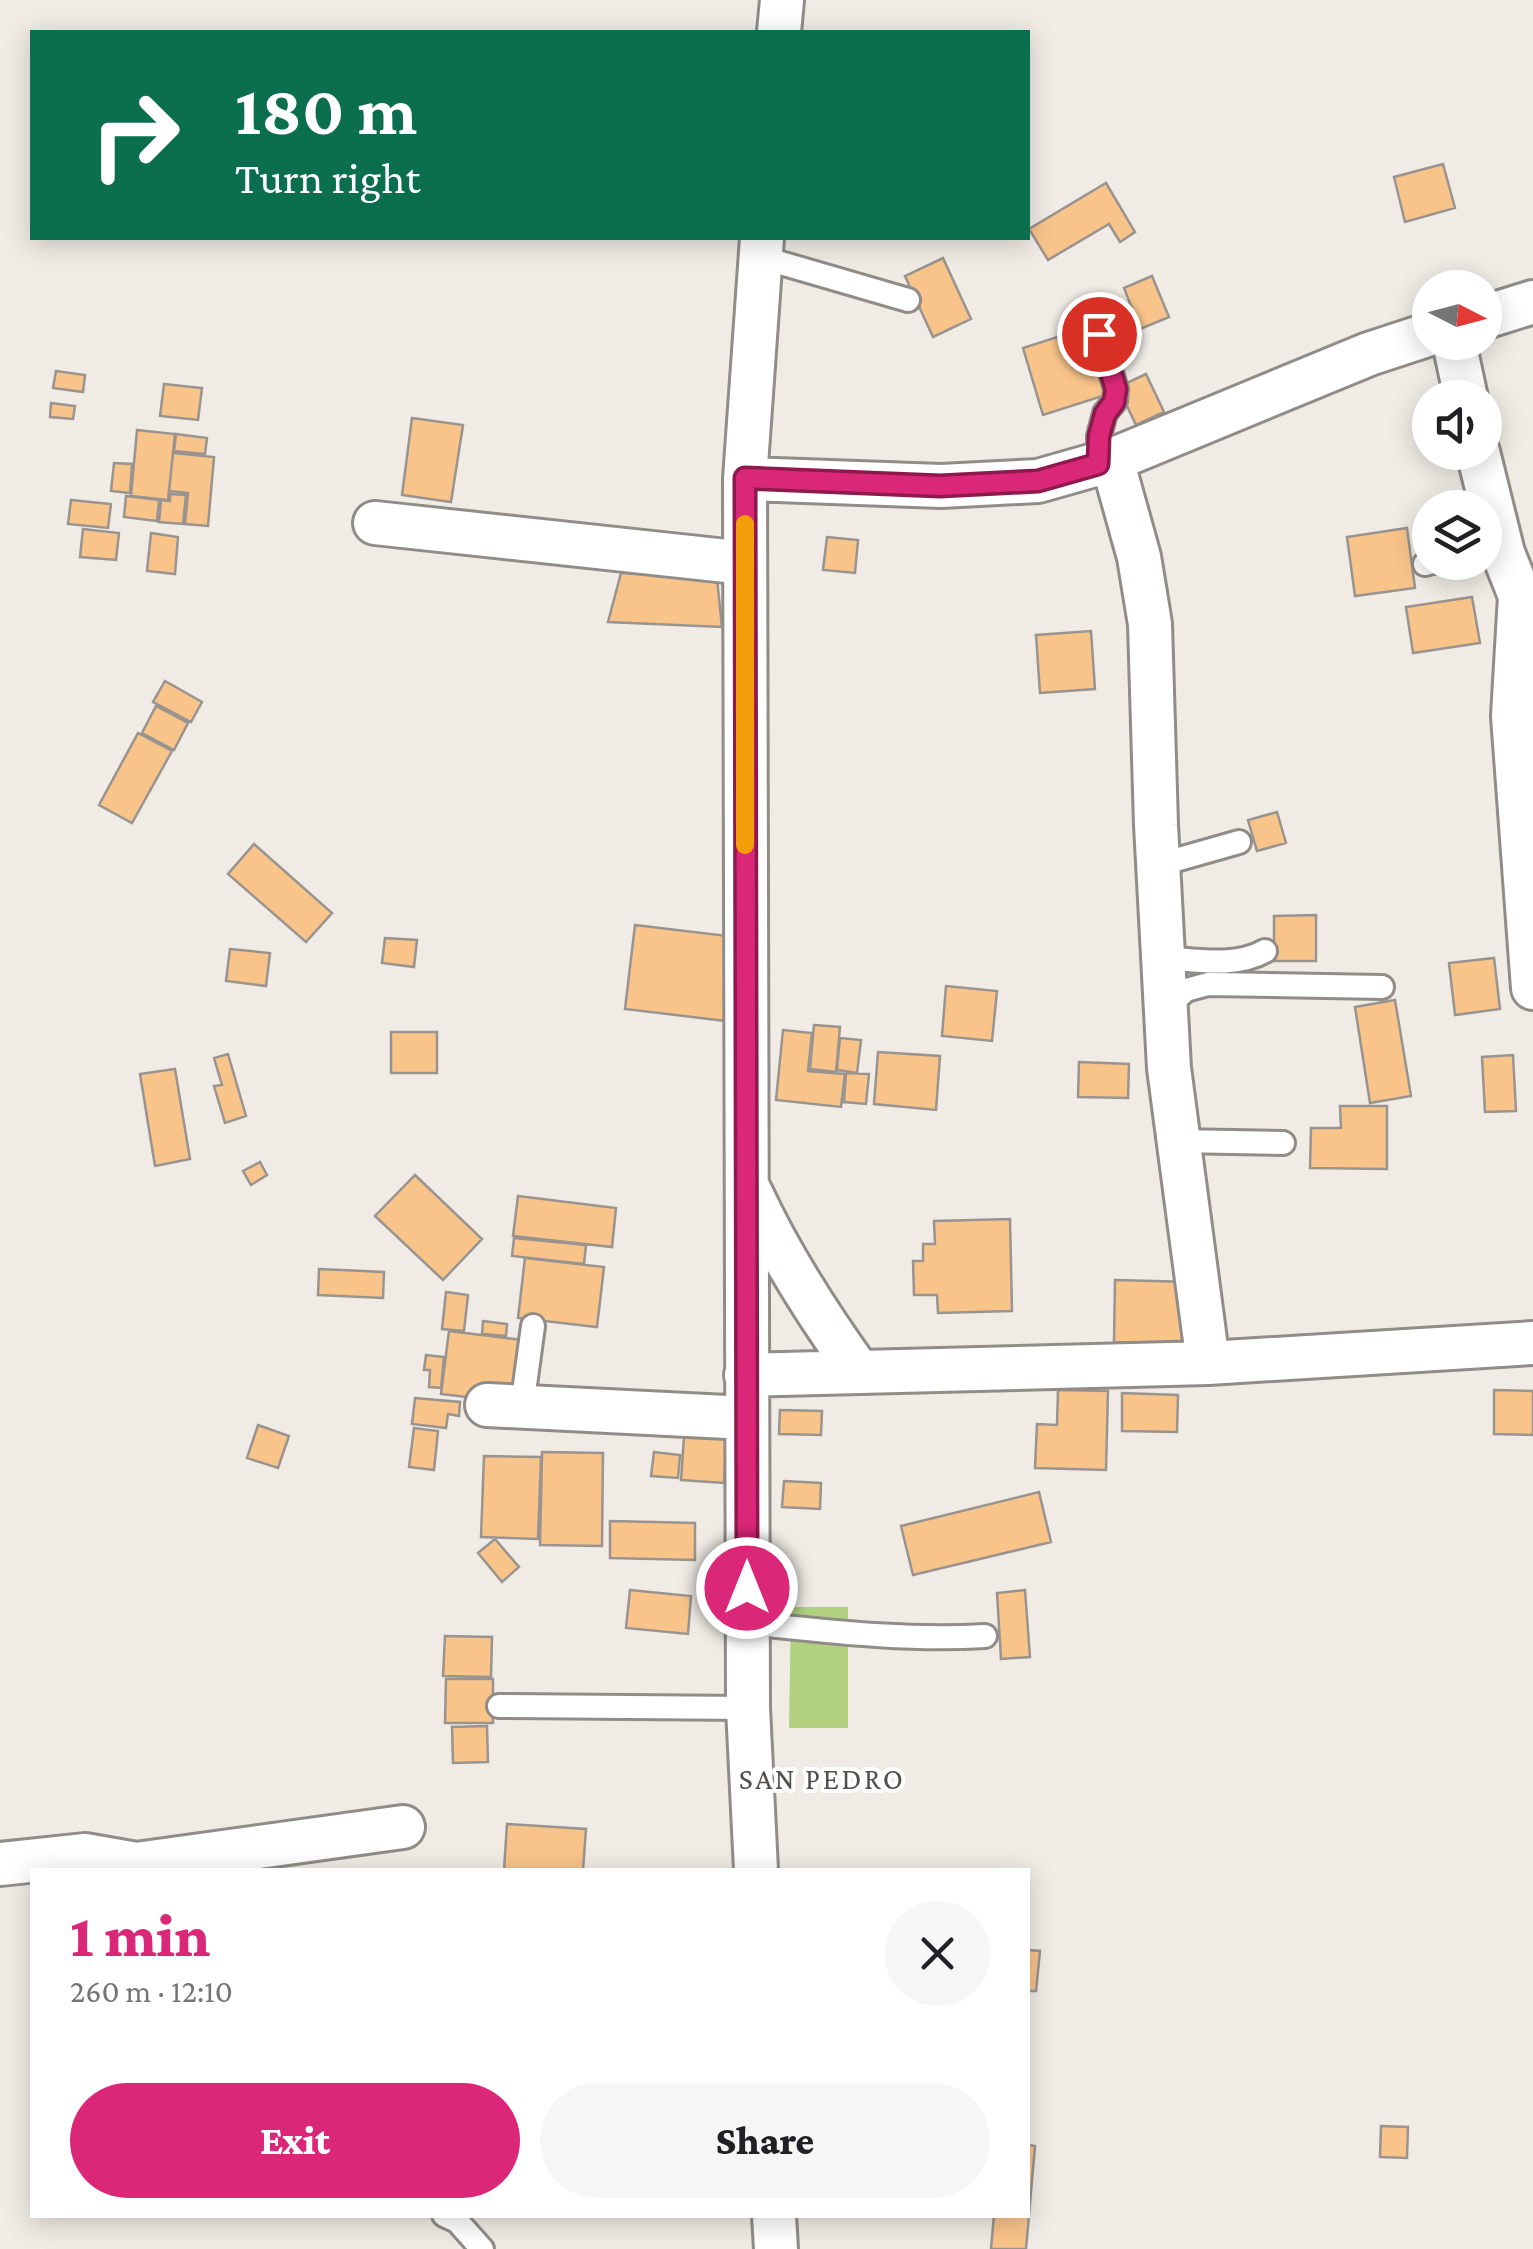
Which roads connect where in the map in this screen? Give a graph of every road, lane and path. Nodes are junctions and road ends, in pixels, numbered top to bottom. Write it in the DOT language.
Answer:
graph roads {
  1 [pos="782,0"];
  2 [pos="779,30"];
  3 [pos="761,248"];
  4 [pos="908,300"];
  5 [pos="1533,302"];
  6 [pos="1502,312"];
  7 [pos="1099,334"];
  8 [pos="1412,340"];
  9 [pos="1106,462"];
  10 [pos="745,478"];
  11 [pos="374,523"];
  12 [pos="745,562"];
  13 [pos="1502,566"];
  14 [pos="1526,600"];
  15 [pos="1239,842"];
  16 [pos="1158,864"];
  17 [pos="1265,951"];
  18 [pos="1163,958"];
  19 [pos="1382,987"];
  20 [pos="1533,988"];
  21 [pos="1166,1007"];
  22 [pos="1177,1141"];
  23 [pos="1284,1144"];
  24 [pos="746,1182"];
  25 [pos="533,1326"];
  26 [pos="1533,1343"];
  27 [pos="1208,1363"];
  28 [pos="859,1372"];
  29 [pos="746,1376"];
  30 [pos="504,1406"];
  31 [pos="747,1418"];
  32 [pos="747,1623"];
  33 [pos="985,1636"];
  34 [pos="499,1706"];
  35 [pos="748,1708"];
  36 [pos="403,1827"];
  37 [pos="0,1864"];
  38 [pos="756,1868"];
  39 [pos="450,2218"];
  40 [pos="774,2218"];
  41 [pos="482,2249"];
  42 [pos="776,2249"];
  1 -- 2 [label="street"];
  3 -- 4 [label="lane"];
  3 -- 10 [label="street"];
  5 -- 6 [label="street"];
  7 -- 9 [label="lane"];
  8 -- 9 [label="street"];
  9 -- 10 [label="street"];
  9 -- 16 [label="street"];
  10 -- 12 [label="street"];
  11 -- 12 [label="street"];
  12 -- 24 [label="street"];
  13 -- 14 [label="street"];
  14 -- 20 [label="street"];
  15 -- 16 [label="lane"];
  16 -- 18 [label="street"];
  17 -- 18 [label="lane"];
  18 -- 21 [label="street"];
  19 -- 21 [label="lane"];
  21 -- 22 [label="street"];
  22 -- 23 [label="lane"];
  22 -- 27 [label="street"];
  24 -- 28 [label="street"];
  24 -- 29 [label="street"];
  25 -- 30 [label="lane"];
  26 -- 27 [label="street"];
  27 -- 28 [label="street"];
  28 -- 29 [label="street"];
  29 -- 31 [label="street"];
  30 -- 31 [label="street"];
  31 -- 32 [label="street"];
  32 -- 33 [label="lane"];
  32 -- 35 [label="street"];
  34 -- 35 [label="lane"];
  35 -- 38 [label="street"];
  36 -- 37 [label="street"];
  39 -- 41 [label="lane"];
  40 -- 42 [label="street"];
}
